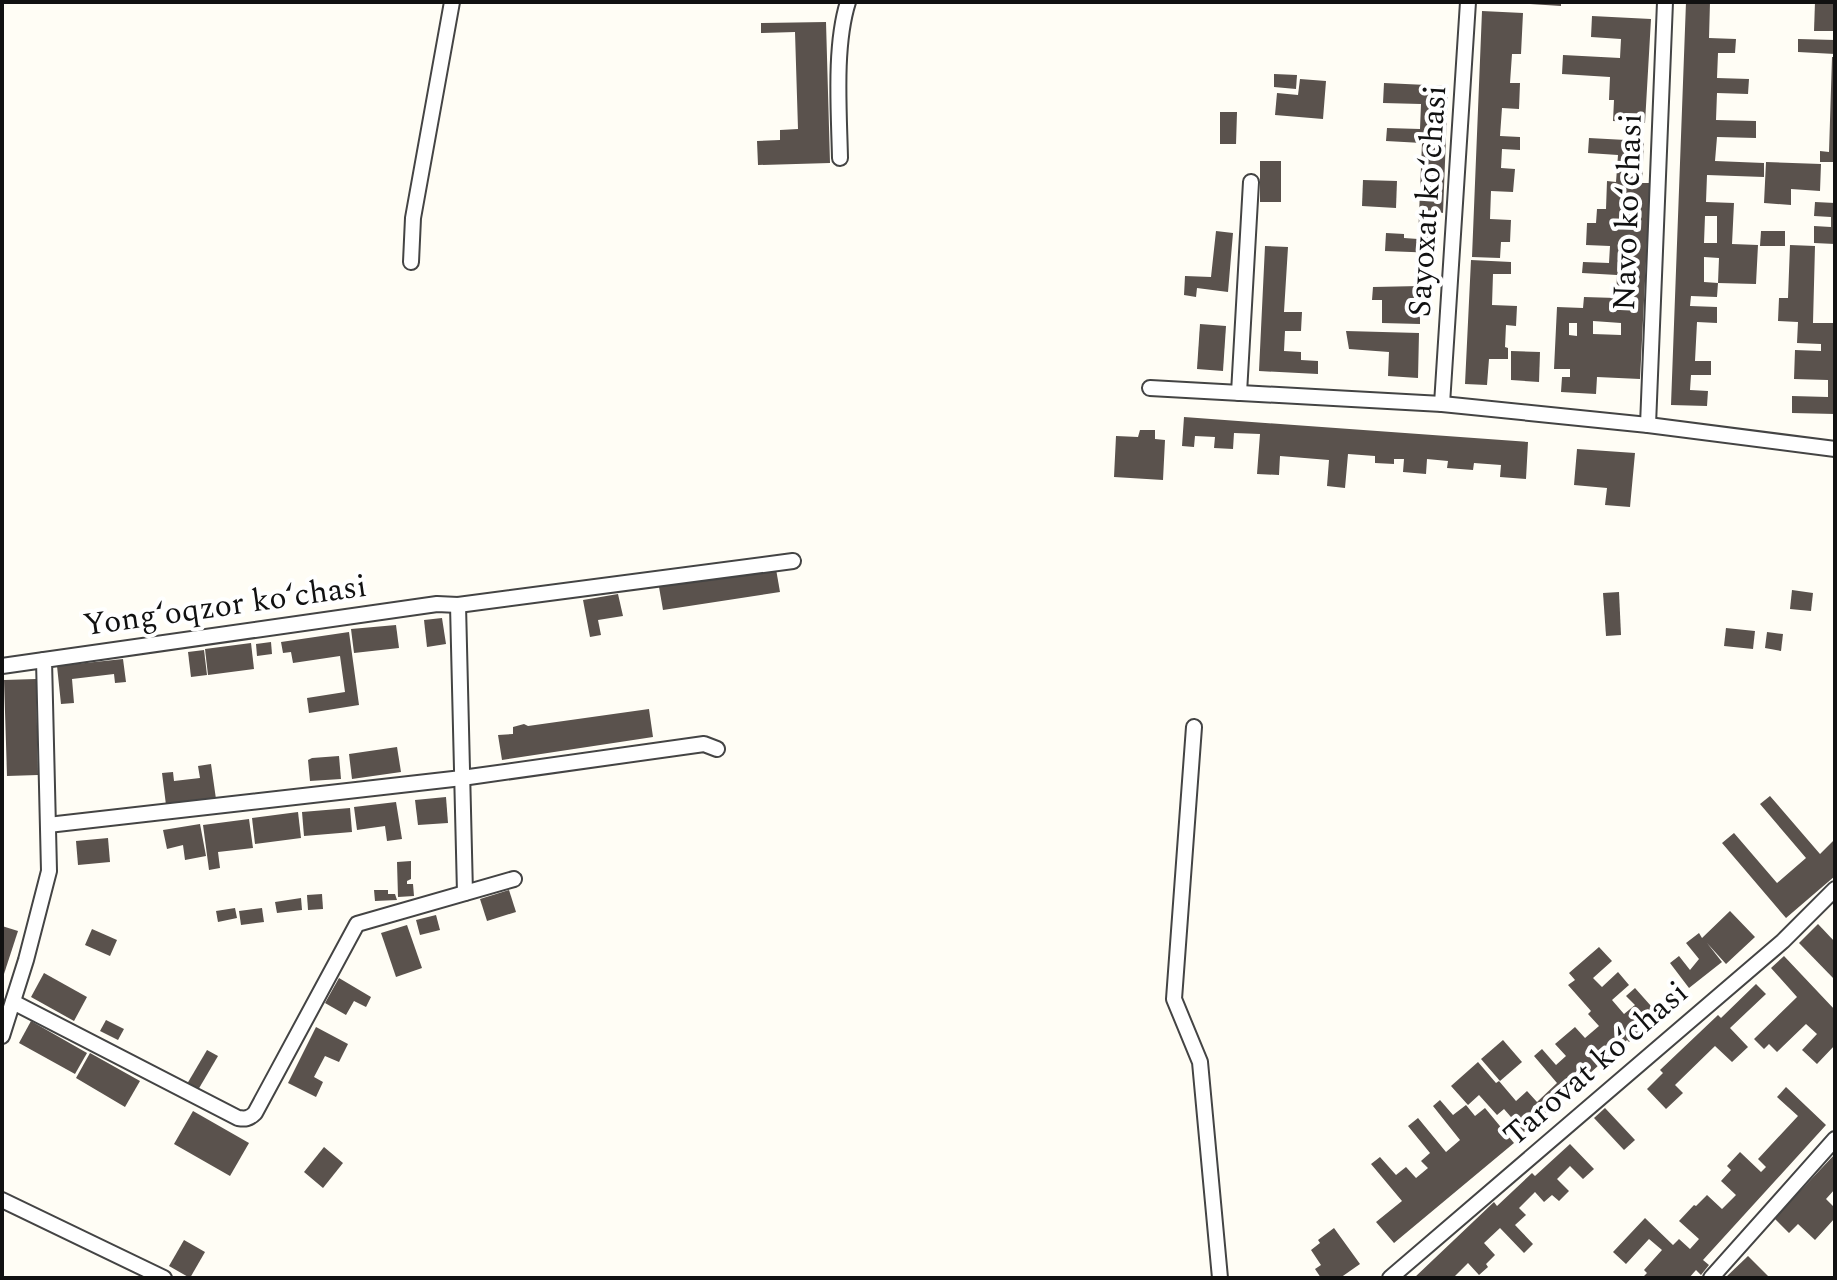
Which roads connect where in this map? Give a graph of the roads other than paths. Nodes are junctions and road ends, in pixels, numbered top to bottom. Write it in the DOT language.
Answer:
graph roads {
  1 [pos="452,2"];
  2 [pos="848,2"];
  3 [pos="1468,2"];
  4 [pos="1665,2"];
  5 [pos="840,158"];
  6 [pos="1251,182"];
  7 [pos="411,262"];
  8 [pos="1150,388"];
  9 [pos="1239,393"];
  10 [pos="1442,404"];
  11 [pos="1648,425"];
  12 [pos="1835,449"];
  13 [pos="793,561"];
  14 [pos="458,605"];
  15 [pos="44,660"];
  16 [pos="2,666"];
  17 [pos="1194,727"];
  18 [pos="717,749"];
  19 [pos="462,778"];
  20 [pos="48,825"];
  21 [pos="514,879"];
  22 [pos="1835,889"];
  23 [pos="465,893"];
  24 [pos="13,1002"];
  25 [pos="2,1036"];
  26 [pos="1835,1139"];
  27 [pos="2,1200"];
  28 [pos="164,1278"];
  29 [pos="1220,1278"];
  30 [pos="1390,1278"];
  31 [pos="1711,1278"];
  1 -- 7 [label="street"];
  2 -- 5 [label="street"];
  3 -- 10 [label="street, Sayoxat koʻchasi"];
  4 -- 11 [label="street, Navo koʻchasi"];
  6 -- 9 [label="street"];
  8 -- 9 [label="street"];
  9 -- 10 [label="street"];
  10 -- 11 [label="street"];
  11 -- 12 [label="street"];
  13 -- 14 [label="street, Yongʻoqzor koʻchasi"];
  14 -- 15 [label="street, Yongʻoqzor koʻchasi"];
  14 -- 19 [label="street"];
  15 -- 16 [label="street"];
  15 -- 20 [label="street, Yongʻoqzor koʻchasi"];
  17 -- 29 [label="street"];
  18 -- 19 [label="street"];
  19 -- 20 [label="street"];
  19 -- 23 [label="street"];
  20 -- 24 [label="street, Yongʻoqzor koʻchasi"];
  21 -- 23 [label="street"];
  22 -- 30 [label="street, Tarovat koʻchasi"];
  23 -- 24 [label="street"];
  24 -- 25 [label="street, Yongʻoqzor koʻchasi"];
  26 -- 31 [label="street"];
  27 -- 28 [label="street"];
}
